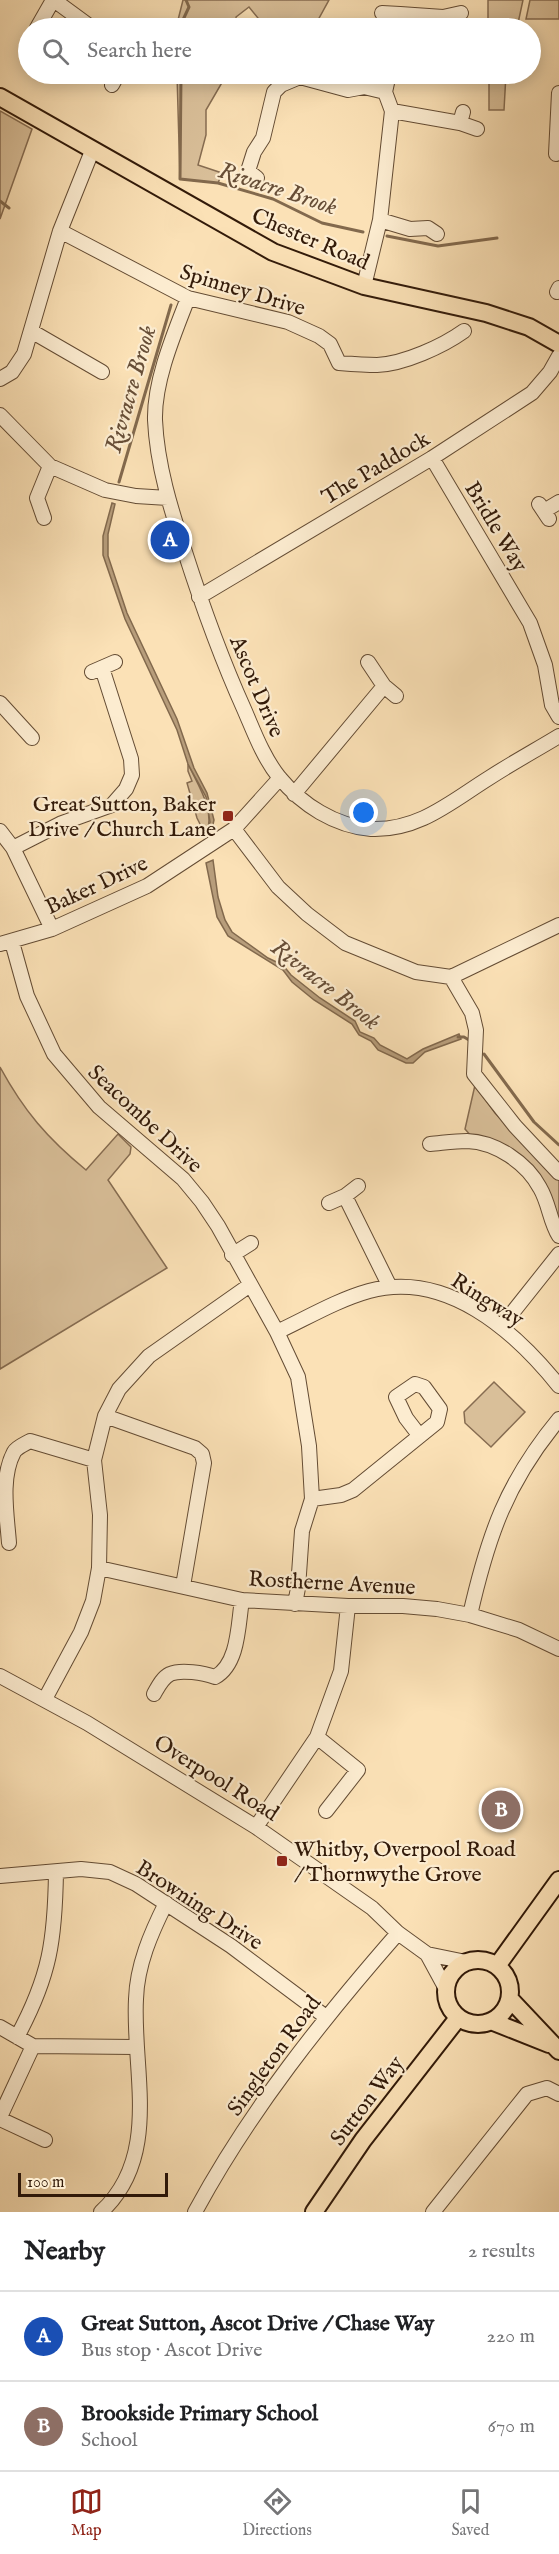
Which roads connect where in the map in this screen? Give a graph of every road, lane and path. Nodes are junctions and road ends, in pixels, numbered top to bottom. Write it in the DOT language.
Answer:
graph roads {
  1 [pos="59,1"];
  2 [pos="382,14"];
  3 [pos="400,14"];
  4 [pos="460,14"];
  5 [pos="45,18"];
  6 [pos="80,18"];
  7 [pos="399,18"];
  8 [pos="282,84"];
  9 [pos="326,84"];
  10 [pos="387,84"];
  11 [pos="385,92"];
  12 [pos="559,93"];
  13 [pos="0,97"];
  14 [pos="392,111"];
  15 [pos="477,129"];
  16 [pos="92,151"];
  17 [pos="556,154"];
  18 [pos="249,174"];
  19 [pos="380,220"];
  20 [pos="60,231"];
  21 [pos="437,234"];
  22 [pos="364,286"];
  23 [pos="188,298"];
  24 [pos="31,331"];
  25 [pos="465,331"];
  26 [pos="559,344"];
  27 [pos="559,356"];
  28 [pos="102,372"];
  29 [pos="0,380"];
  30 [pos="0,415"];
  31 [pos="432,458"];
  32 [pos="50,466"];
  33 [pos="168,498"];
  34 [pos="559,502"];
  35 [pos="544,511"];
  36 [pos="44,518"];
  37 [pos="199,597"];
  38 [pos="115,662"];
  39 [pos="368,662"];
  40 [pos="384,686"];
  41 [pos="396,696"];
  42 [pos="0,703"];
  43 [pos="559,717"];
  44 [pos="559,735"];
  45 [pos="32,738"];
  46 [pos="280,778"];
  47 [pos="294,794"];
  48 [pos="234,829"];
  49 [pos="0,831"];
  50 [pos="13,848"];
  51 [pos="559,925"];
  52 [pos="52,929"];
  53 [pos="6,943"];
  54 [pos="451,977"];
  55 [pos="430,1144"];
  56 [pos="559,1173"];
  57 [pos="358,1186"];
  58 [pos="345,1196"];
  59 [pos="329,1203"];
  60 [pos="559,1236"];
  61 [pos="251,1243"];
  62 [pos="559,1254"];
  63 [pos="232,1255"];
  64 [pos="250,1284"];
  65 [pos="390,1287"];
  66 [pos="501,1327"];
  67 [pos="277,1332"];
  68 [pos="559,1386"];
  69 [pos="105,1416"];
  70 [pos="559,1419"];
  71 [pos="419,1435"];
  72 [pos="94,1460"];
  73 [pos="312,1499"];
  74 [pos="13,1536"];
  75 [pos="99,1568"];
  76 [pos="183,1586"];
  77 [pos="242,1600"];
  78 [pos="295,1604"];
  79 [pos="348,1606"];
  80 [pos="470,1615"];
  81 [pos="559,1649"];
  82 [pos="0,1676"];
  83 [pos="154,1694"];
  84 [pos="45,1699"];
  85 [pos="317,1737"];
  86 [pos="326,1811"];
  87 [pos="256,1827"];
  88 [pos="56,1872"];
  89 [pos="0,1876"];
  90 [pos="559,1880"];
  91 [pos="166,1903"];
  92 [pos="398,1933"];
  93 [pos="427,1954"];
  94 [pos="466,1962"];
  95 [pos="497,1966"];
  96 [pos="446,1989"];
  97 [pos="510,1999"];
  98 [pos="326,2017"];
  99 [pos="458,2018"];
  100 [pos="491,2021"];
  101 [pos="0,2027"];
  102 [pos="17,2037"];
  103 [pos="33,2046"];
  104 [pos="135,2047"];
  105 [pos="556,2048"];
  106 [pos="559,2094"];
  107 [pos="0,2118"];
  108 [pos="45,2140"];
  109 [pos="101,2212"];
  110 [pos="195,2212"];
  111 [pos="314,2212"];
  112 [pos="433,2212"];
  1 -- 5 [label="street"];
  1 -- 6 [label="street"];
  2 -- 3 [label="street"];
  3 -- 4 [label="street"];
  3 -- 7 [label="street"];
  8 -- 18 [label="street"];
  9 -- 11 [label="street"];
  10 -- 11 [label="street"];
  11 -- 14 [label="street"];
  12 -- 17 [label="street"];
  13 -- 16 [label="main road, Chester Road"];
  14 -- 15 [label="street"];
  14 -- 19 [label="street"];
  16 -- 20 [label="street"];
  16 -- 22 [label="main road, Chester Road"];
  19 -- 21 [label="street"];
  19 -- 22 [label="street"];
  20 -- 23 [label="street, Spinney Drive"];
  20 -- 24 [label="street"];
  22 -- 26 [label="main road, Chester Road"];
  23 -- 25 [label="street, Spinney Drive"];
  23 -- 33 [label="street, Ascot Drive"];
  24 -- 28 [label="street"];
  24 -- 29 [label="street"];
  27 -- 31 [label="street, The Paddock"];
  30 -- 32 [label="street"];
  31 -- 37 [label="street, The Paddock"];
  31 -- 43 [label="street, Bridle Way"];
  32 -- 33 [label="street"];
  32 -- 36 [label="street"];
  33 -- 37 [label="street, Ascot Drive"];
  34 -- 35 [label="street"];
  37 -- 46 [label="street, Ascot Drive"];
  38 -- 50 [label="street"];
  39 -- 40 [label="street"];
  40 -- 41 [label="street"];
  40 -- 47 [label="street"];
  42 -- 45 [label="street"];
  44 -- 47 [label="street, Ascot Drive"];
  46 -- 47 [label="street, Ascot Drive"];
  46 -- 48 [label="street, Baker Drive"];
  48 -- 52 [label="street, Baker Drive"];
  48 -- 54 [label="street"];
  49 -- 50 [label="street"];
  50 -- 52 [label="street"];
  51 -- 54 [label="street"];
  52 -- 53 [label="street, Baker Drive"];
  53 -- 63 [label="street, Seacombe Drive"];
  54 -- 56 [label="street"];
  55 -- 60 [label="street"];
  57 -- 58 [label="street"];
  58 -- 59 [label="street"];
  58 -- 65 [label="street"];
  61 -- 63 [label="street"];
  62 -- 66 [label="street"];
  63 -- 64 [label="street, Seacombe Drive"];
  64 -- 67 [label="street, Seacombe Drive"];
  64 -- 69 [label="street"];
  65 -- 66 [label="street, Ringway"];
  65 -- 67 [label="street, Ringway"];
  66 -- 68 [label="street, Ringway"];
  67 -- 73 [label="street, Seacombe Drive"];
  69 -- 72 [label="street"];
  69 -- 76 [label="street"];
  70 -- 80 [label="street"];
  71 -- 73 [label="street"];
  72 -- 74 [label="street"];
  72 -- 75 [label="street"];
  73 -- 78 [label="street, Seacombe Drive"];
  75 -- 76 [label="street, Rostherne Avenue"];
  75 -- 84 [label="street"];
  76 -- 77 [label="street, Rostherne Avenue"];
  77 -- 78 [label="street, Rostherne Avenue"];
  77 -- 83 [label="street"];
  78 -- 79 [label="street, Rostherne Avenue"];
  79 -- 80 [label="street, Rostherne Avenue"];
  79 -- 85 [label="street"];
  80 -- 81 [label="street, Rostherne Avenue"];
  82 -- 84 [label="street, Overpool Road"];
  84 -- 87 [label="street, Overpool Road"];
  85 -- 86 [label="street"];
  85 -- 87 [label="street"];
  87 -- 92 [label="street, Overpool Road"];
  88 -- 89 [label="street, Browning Drive"];
  88 -- 91 [label="street, Browning Drive"];
  88 -- 102 [label="street"];
  90 -- 95 [label="main road"];
  91 -- 98 [label="street, Browning Drive"];
  91 -- 104 [label="street"];
  92 -- 93 [label="street, Overpool Road"];
  92 -- 98 [label="street, Singleton Road"];
  93 -- 94 [label="street, Overpool Road"];
  93 -- 96 [label="street, Overpool Road"];
  94 -- 95 [label="main road"];
  94 -- 96 [label="main road"];
  95 -- 97 [label="main road"];
  96 -- 99 [label="main road"];
  97 -- 100 [label="main road"];
  97 -- 105 [label="main road"];
  98 -- 110 [label="street, Singleton Road"];
  99 -- 100 [label="main road"];
  99 -- 111 [label="main road, Sutton Way"];
  100 -- 105 [label="main road"];
  101 -- 102 [label="street"];
  102 -- 103 [label="street"];
  103 -- 104 [label="street"];
  103 -- 107 [label="street"];
  104 -- 109 [label="street"];
  106 -- 112 [label="street"];
  107 -- 108 [label="street"];
}
